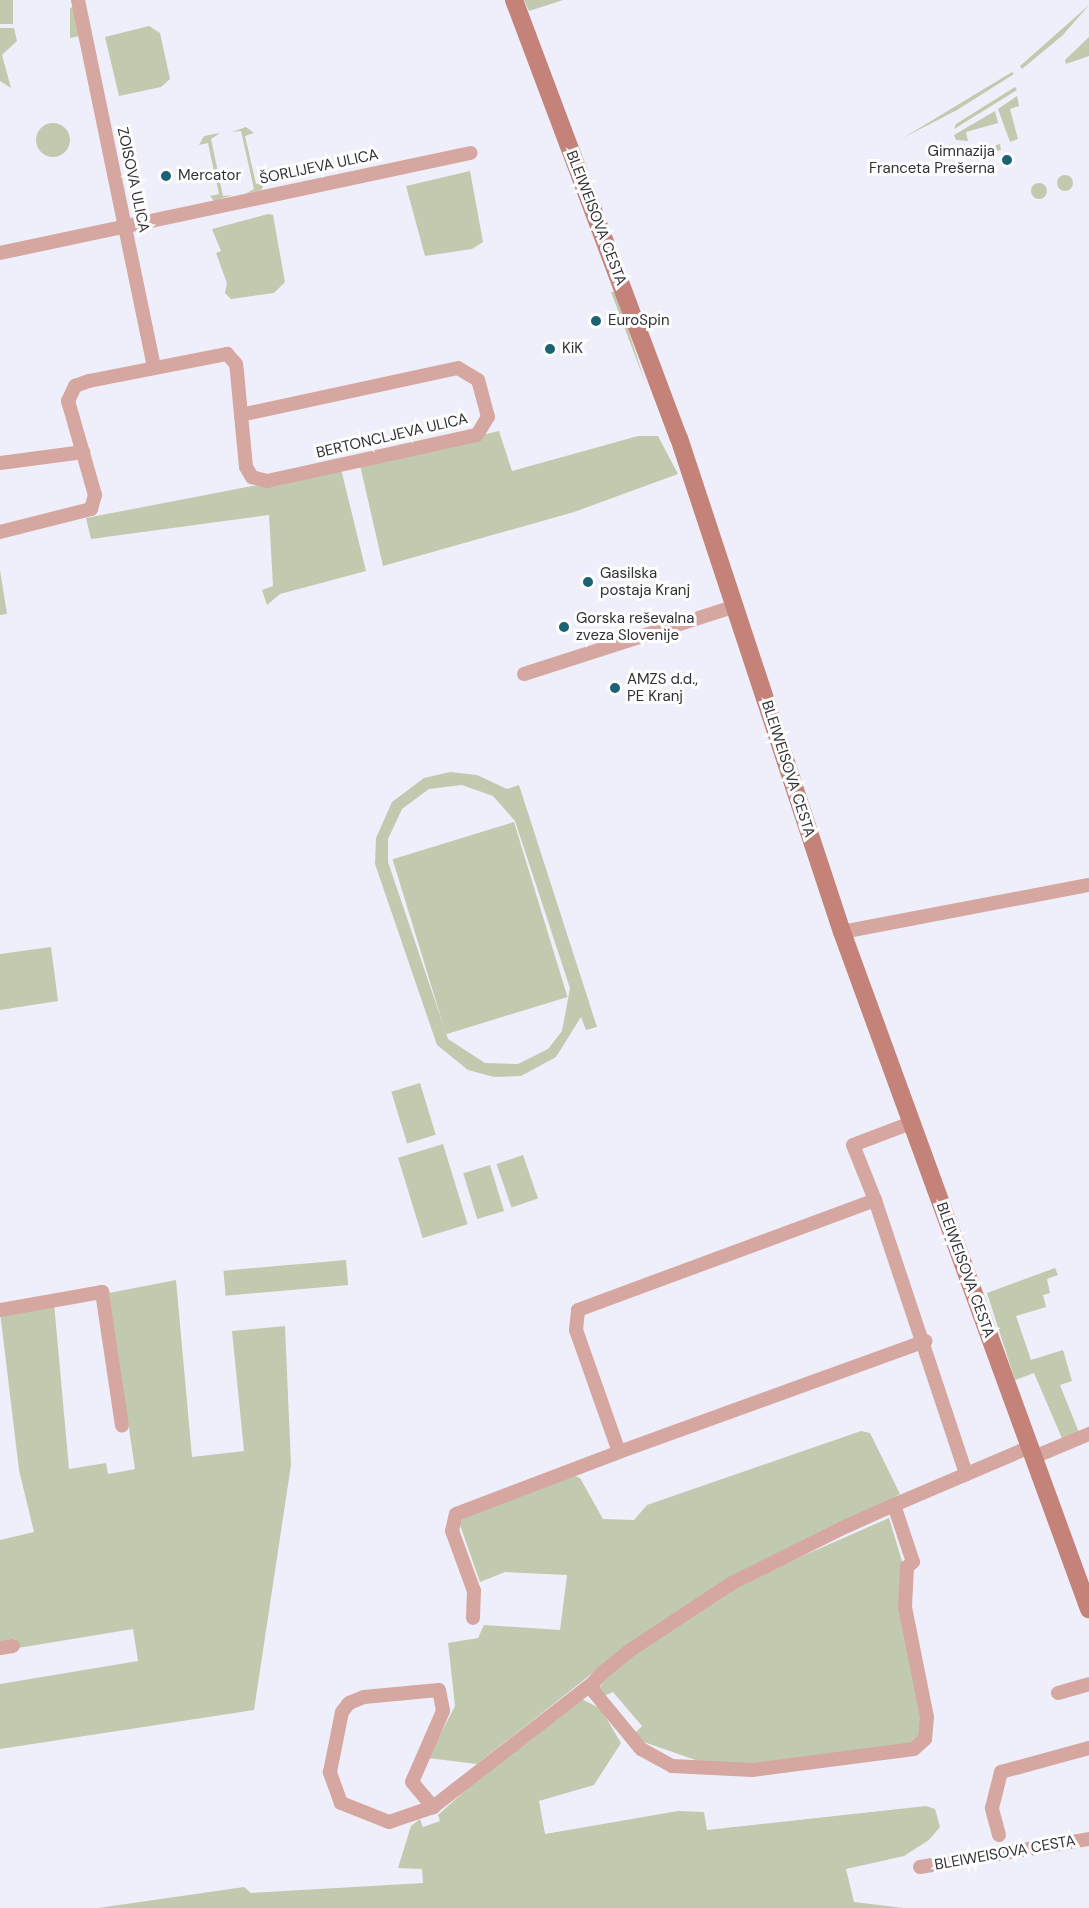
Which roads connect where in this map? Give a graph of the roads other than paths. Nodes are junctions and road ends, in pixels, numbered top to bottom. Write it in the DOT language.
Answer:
graph roads {
  1 [pos="78,0"];
  2 [pos="514,0"];
  3 [pos="470,153"];
  4 [pos="126,227"];
  5 [pos="0,253"];
  6 [pos="153,367"];
  7 [pos="240,415"];
  8 [pos="84,452"];
  9 [pos="0,463"];
  10 [pos="0,532"];
  11 [pos="736,606"];
  12 [pos="524,674"];
  13 [pos="1089,885"];
  14 [pos="842,932"];
  15 [pos="911,1123"];
  16 [pos="875,1200"];
  17 [pos="0,1310"];
  18 [pos="925,1341"];
  19 [pos="122,1426"];
  20 [pos="1089,1434"];
  21 [pos="619,1452"];
  22 [pos="1032,1452"];
  23 [pos="966,1474"];
  24 [pos="894,1505"];
  25 [pos="1089,1609"];
  26 [pos="473,1618"];
  27 [pos="593,1683"];
  28 [pos="1089,1684"];
  29 [pos="1058,1693"];
  30 [pos="1089,1748"];
  31 [pos="433,1807"];
  32 [pos="999,1835"];
  33 [pos="1089,1839"];
  34 [pos="920,1867"];
  1 -- 4 [label="street, ZOISOVA ULICA"];
  2 -- 11 [label="main road, BLEIWEISOVA CESTA"];
  3 -- 4 [label="street, ŠORLIJEVA ULICA"];
  4 -- 5 [label="street, ŠORLIJEVA ULICA"];
  4 -- 6 [label="street, ZOISOVA ULICA"];
  6 -- 7 [label="street, BERTONCLJEVA ULICA"];
  6 -- 8 [label="street, BERTONCLJEVA ULICA"];
  7 -- 7 [label="street, BERTONCLJEVA ULICA"];
  8 -- 9 [label="street"];
  8 -- 10 [label="street, BERTONCLJEVA ULICA"];
  11 -- 12 [label="street"];
  11 -- 14 [label="main road, BLEIWEISOVA CESTA"];
  13 -- 14 [label="street"];
  14 -- 15 [label="main road, BLEIWEISOVA CESTA"];
  15 -- 16 [label="street"];
  15 -- 22 [label="main road, BLEIWEISOVA CESTA"];
  16 -- 18 [label="street"];
  16 -- 21 [label="street"];
  17 -- 19 [label="street"];
  18 -- 21 [label="street"];
  18 -- 23 [label="street"];
  20 -- 22 [label="street"];
  21 -- 26 [label="street"];
  22 -- 23 [label="street"];
  22 -- 25 [label="main road, BLEIWEISOVA CESTA"];
  23 -- 24 [label="street"];
  24 -- 27 [label="street"];
  24 -- 27 [label="street"];
  27 -- 31 [label="street"];
  28 -- 29 [label="street"];
  30 -- 32 [label="street, BLEIWEISOVA CESTA"];
  31 -- 31 [label="street"];
  33 -- 34 [label="street, BLEIWEISOVA CESTA"];
}
